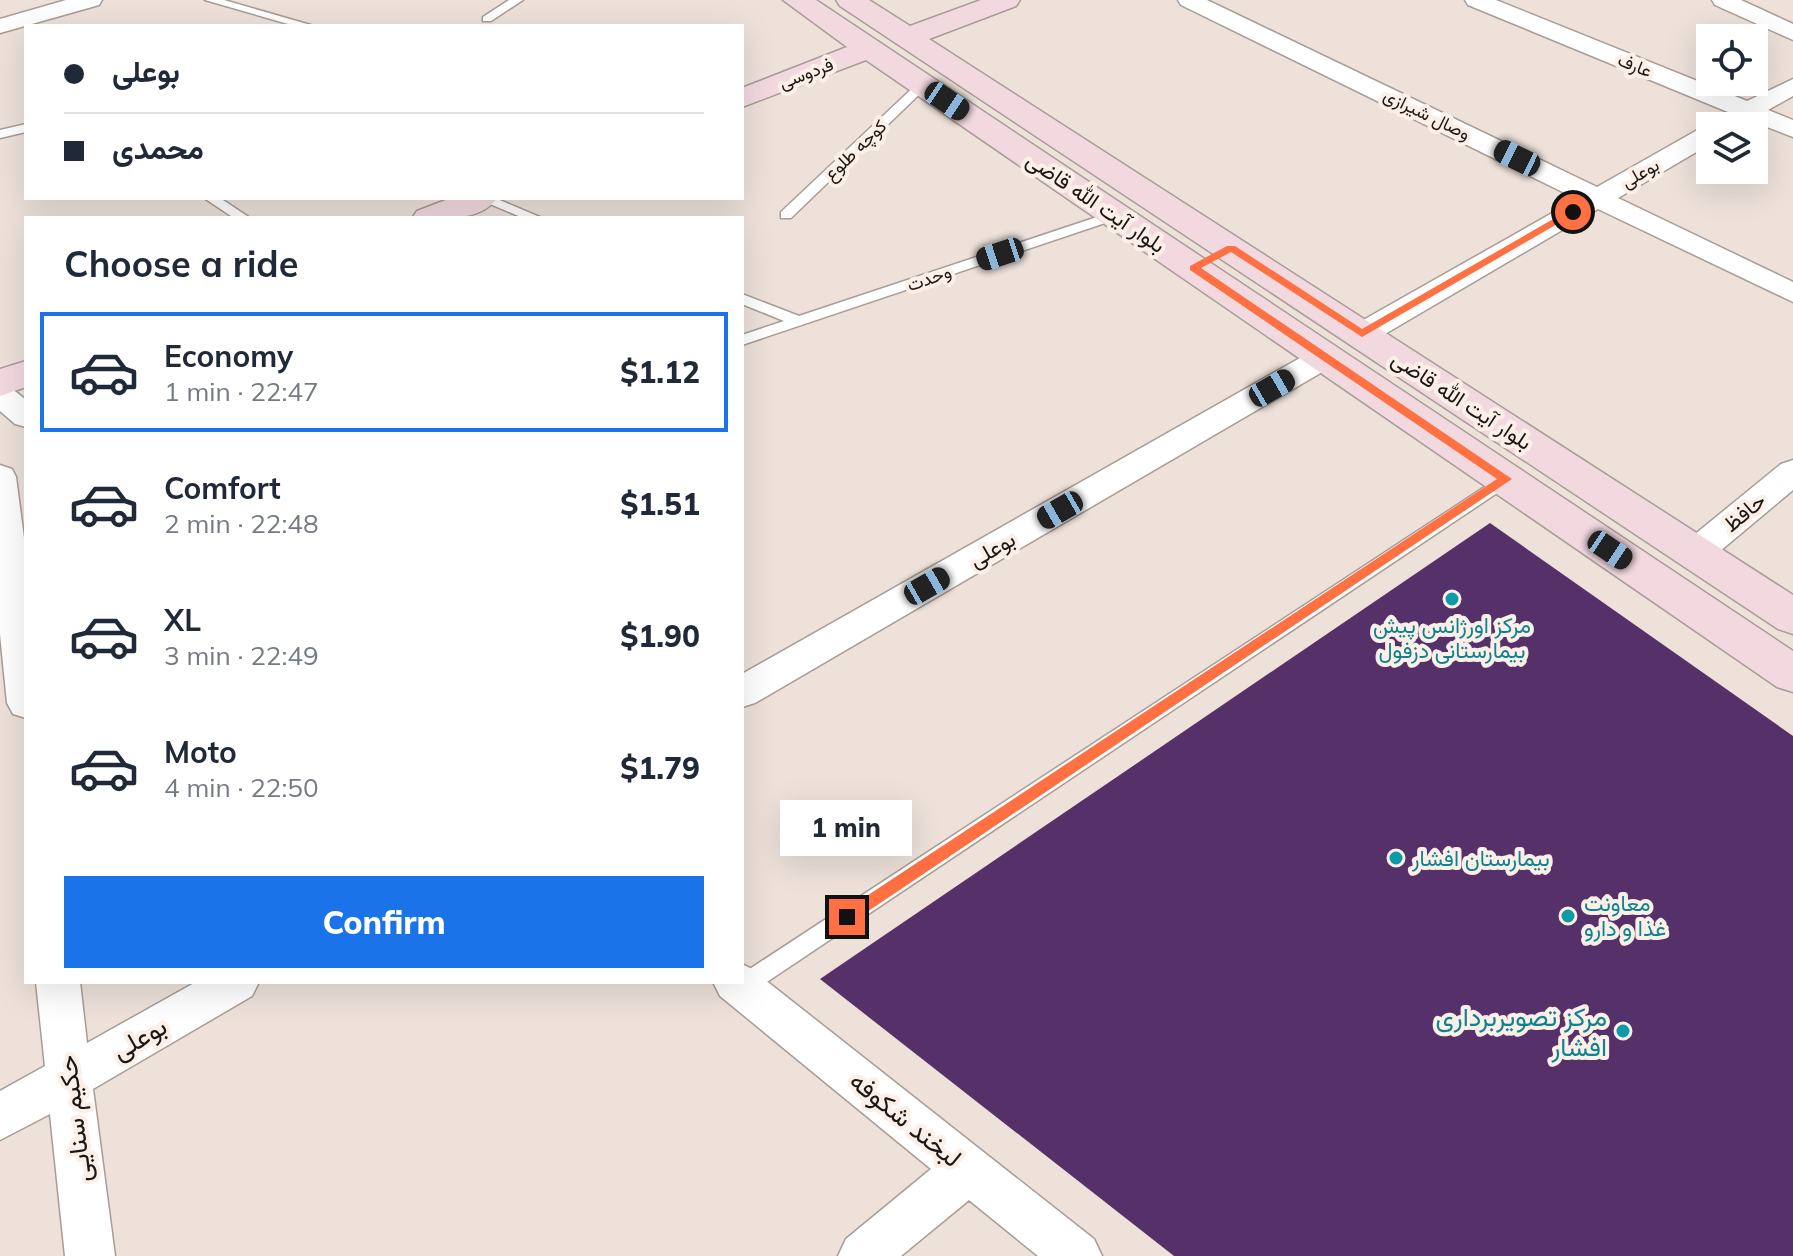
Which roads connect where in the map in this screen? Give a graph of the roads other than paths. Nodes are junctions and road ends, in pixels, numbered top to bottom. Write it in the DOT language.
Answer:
graph roads {
  1 [pos="91,0"];
  2 [pos="211,0"];
  3 [pos="517,0"];
  4 [pos="797,0"];
  5 [pos="850,0"];
  6 [pos="1006,0"];
  7 [pos="1189,0"];
  8 [pos="1476,0"];
  9 [pos="1723,0"];
  10 [pos="487,19"];
  11 [pos="301,24"];
  12 [pos="0,26"];
  13 [pos="1793,33"];
  14 [pos="908,37"];
  15 [pos="869,49"];
  16 [pos="923,85"];
  17 [pos="1793,86"];
  18 [pos="744,97"];
  19 [pos="1748,111"];
  20 [pos="24,128"];
  21 [pos="1793,129"];
  22 [pos="0,134"];
  23 [pos="1696,141"];
  24 [pos="1599,197"];
  25 [pos="214,200"];
  26 [pos="477,200"];
  27 [pos="487,200"];
  28 [pos="786,215"];
  29 [pos="1115,215"];
  30 [pos="240,216"];
  31 [pos="434,216"];
  32 [pos="530,216"];
  33 [pos="1231,248"];
  34 [pos="1193,268"];
  35 [pos="1793,293"];
  36 [pos="744,300"];
  37 [pos="799,321"];
  38 [pos="1362,334"];
  39 [pos="744,339"];
  40 [pos="1325,357"];
  41 [pos="24,374"];
  42 [pos="0,383"];
  43 [pos="0,395"];
  44 [pos="24,414"];
  45 [pos="1793,472"];
  46 [pos="0,477"];
  47 [pos="1506,479"];
  48 [pos="1695,553"];
  49 [pos="1793,617"];
  50 [pos="1793,674"];
  51 [pos="24,686"];
  52 [pos="744,691"];
  53 [pos="744,981"];
  54 [pos="58,984"];
  55 [pos="234,984"];
  56 [pos="738,985"];
  57 [pos="69,1078"];
  58 [pos="0,1117"];
  59 [pos="969,1169"];
  60 [pos="90,1256"];
  61 [pos="863,1256"];
  62 [pos="1077,1256"];
  1 -- 12 [label="street"];
  2 -- 11 [label="lane"];
  3 -- 10 [label="lane"];
  4 -- 15 [label="main road, بلوار آیت‌ الله قاضی"];
  5 -- 14 [label="main road, بلوار آیت ‌الله قاضی"];
  6 -- 14 [label="main road"];
  7 -- 24 [label="street, وصال شیرازی"];
  8 -- 19 [label="street, عارف"];
  9 -- 13 [label="street"];
  14 -- 33 [label="main road, بلوار آیت ‌الله قاضی"];
  15 -- 16 [label="main road, بلوار آیت‌ الله قاضی"];
  15 -- 18 [label="main road, فردوسی"];
  16 -- 28 [label="lane, کوچه طلوع"];
  16 -- 29 [label="main road, بلوار آیت‌ الله قاضی"];
  17 -- 19 [label="street"];
  19 -- 21 [label="street, عارف"];
  20 -- 22 [label="lane"];
  23 -- 24 [label="street, بوعلی"];
  24 -- 35 [label="street, وصال شیرازی"];
  24 -- 38 [label="street, بوعلی"];
  25 -- 30 [label="lane"];
  26 -- 31 [label="main road"];
  27 -- 32 [label="lane"];
  29 -- 34 [label="main road, بلوار آیت‌ الله قاضی"];
  29 -- 37 [label="lane, وحدت"];
  33 -- 34 [label="main road"];
  33 -- 38 [label="main road, بلوار آیت ‌الله قاضی"];
  34 -- 40 [label="main road, بلوار آیت‌ الله قاضی"];
  36 -- 37 [label="lane"];
  37 -- 39 [label="lane, وحدت"];
  38 -- 48 [label="main road, بلوار آیت ‌الله قاضی"];
  40 -- 47 [label="main road, بلوار آیت‌ الله قاضی"];
  40 -- 52 [label="street, بوعلی"];
  41 -- 42 [label="main road"];
  43 -- 44 [label="street"];
  45 -- 48 [label="street, حافظ"];
  46 -- 51 [label="street"];
  47 -- 50 [label="main road, بلوار آیت‌ الله قاضی"];
  47 -- 53 [label="lane"];
  48 -- 49 [label="main road, بلوار آیت ‌الله قاضی"];
  54 -- 57 [label="street, حکیم سنایی"];
  55 -- 57 [label="street, بوعلی"];
  56 -- 59 [label="street, لبخند شکوفه"];
  57 -- 58 [label="street, بوعلی"];
  57 -- 60 [label="street, حکیم سنایی"];
  59 -- 61 [label="street"];
  59 -- 62 [label="street, لبخند شکوفه"];
}
